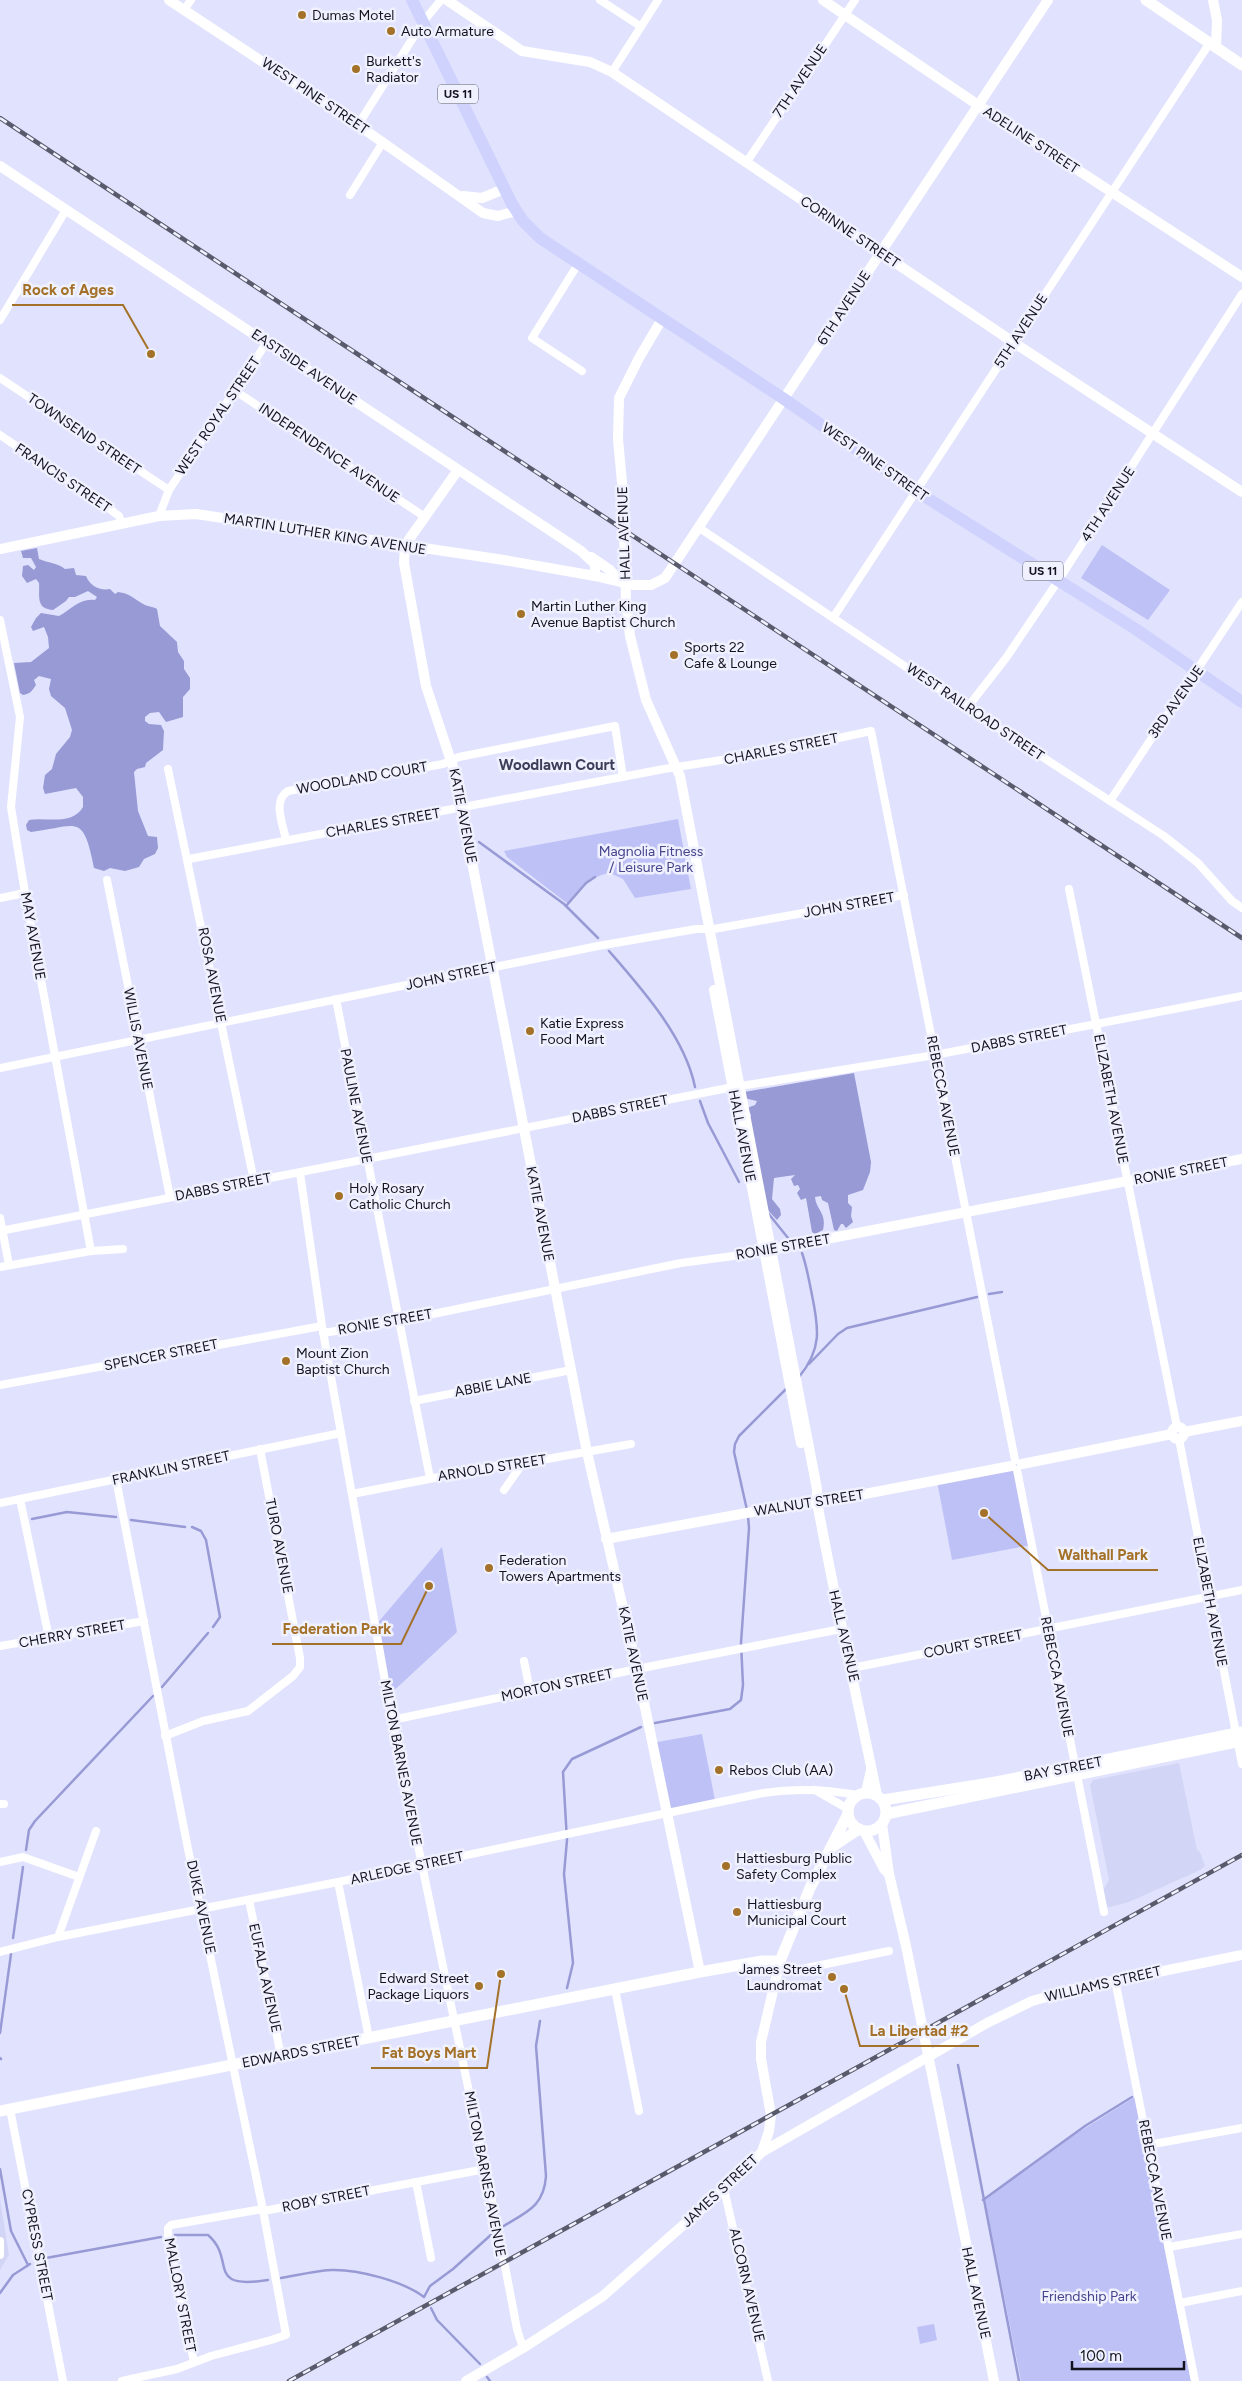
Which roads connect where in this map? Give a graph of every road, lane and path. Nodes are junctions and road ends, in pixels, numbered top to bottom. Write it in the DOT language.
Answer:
graph roads {
  1 [pos="169,0"];
  2 [pos="191,0"];
  3 [pos="412,0"];
  4 [pos="441,0"];
  5 [pos="447,0"];
  6 [pos="600,0"];
  7 [pos="658,0"];
  8 [pos="823,0"];
  9 [pos="855,0"];
  10 [pos="1048,0"];
  11 [pos="1146,0"];
  12 [pos="1213,0"];
  13 [pos="184,10"];
  14 [pos="845,14"];
  15 [pos="423,22"];
  16 [pos="640,26"];
  17 [pos="1213,46"];
  18 [pos="1242,65"];
  19 [pos="612,72"];
  20 [pos="978,105"];
  21 [pos="358,125"];
  22 [pos="383,142"];
  23 [pos="746,163"];
  24 [pos="0,166"];
  25 [pos="504,189"];
  26 [pos="1111,192"];
  27 [pos="350,194"];
  28 [pos="460,195"];
  29 [pos="66,210"];
  30 [pos="516,211"];
  31 [pos="880,253"];
  32 [pos="578,264"];
  33 [pos="1242,277"];
  34 [pos="1242,294"];
  35 [pos="662,319"];
  36 [pos="0,320"];
  37 [pos="267,342"];
  38 [pos="1013,342"];
  39 [pos="582,371"];
  40 [pos="0,378"];
  41 [pos="234,390"];
  42 [pos="784,399"];
  43 [pos="1153,433"];
  44 [pos="0,435"];
  45 [pos="458,470"];
  46 [pos="169,490"];
  47 [pos="916,492"];
  48 [pos="1242,492"];
  49 [pos="159,516"];
  50 [pos="425,517"];
  51 [pos="122,524"];
  52 [pos="698,527"];
  53 [pos="406,546"];
  54 [pos="0,549"];
  55 [pos="590,557"];
  56 [pos="595,576"];
  57 [pos="1058,581"];
  58 [pos="621,582"];
  59 [pos="651,585"];
  60 [pos="1242,602"];
  61 [pos="833,618"];
  62 [pos="0,620"];
  63 [pos="1198,671"];
  64 [pos="1242,702"];
  65 [pos="967,708"];
  66 [pos="872,732"];
  67 [pos="451,760"];
  68 [pos="676,768"];
  69 [pos="168,769"];
  70 [pos="623,777"];
  71 [pos="1110,801"];
  72 [pos="462,808"];
  73 [pos="286,840"];
  74 [pos="189,859"];
  75 [pos="107,880"];
  76 [pos="1069,889"];
  77 [pos="25,893"];
  78 [pos="904,894"];
  79 [pos="0,898"];
  80 [pos="1242,908"];
  81 [pos="706,929"];
  82 [pos="492,967"];
  83 [pos="1242,996"];
  84 [pos="336,999"];
  85 [pos="221,1021"];
  86 [pos="1096,1024"];
  87 [pos="137,1038"];
  88 [pos="935,1055"];
  89 [pos="55,1056"];
  90 [pos="0,1068"];
  91 [pos="736,1087"];
  92 [pos="523,1129"];
  93 [pos="1242,1159"];
  94 [pos="367,1160"];
  95 [pos="300,1173"];
  96 [pos="254,1181"];
  97 [pos="1127,1182"];
  98 [pos="170,1197"];
  99 [pos="966,1212"];
  100 [pos="84,1215"];
  101 [pos="0,1218"];
  102 [pos="1,1231"];
  103 [pos="124,1249"];
  104 [pos="91,1251"];
  105 [pos="767,1251"];
  106 [pos="9,1265"];
  107 [pos="0,1267"];
  108 [pos="555,1290"];
  109 [pos="399,1321"];
  110 [pos="323,1329"];
  111 [pos="571,1370"];
  112 [pos="0,1385"];
  113 [pos="414,1401"];
  114 [pos="1242,1421"];
  115 [pos="341,1432"];
  116 [pos="1178,1433"];
  117 [pos="631,1444"];
  118 [pos="260,1449"];
  119 [pos="587,1452"];
  120 [pos="523,1463"];
  121 [pos="1016,1465"];
  122 [pos="430,1478"];
  123 [pos="116,1479"];
  124 [pos="504,1490"];
  125 [pos="352,1494"];
  126 [pos="20,1499"];
  127 [pos="817,1502"];
  128 [pos="0,1503"];
  129 [pos="606,1539"];
  130 [pos="1242,1590"];
  131 [pos="1209,1597"];
  132 [pos="144,1621"];
  133 [pos="841,1629"];
  134 [pos="1048,1629"];
  135 [pos="49,1638"];
  136 [pos="0,1646"];
  137 [pos="524,1661"];
  138 [pos="852,1668"];
  139 [pos="637,1669"];
  140 [pos="530,1691"];
  141 [pos="392,1720"];
  142 [pos="165,1736"];
  143 [pos="1239,1737"];
  144 [pos="1242,1764"];
  145 [pos="871,1770"];
  146 [pos="1076,1771"];
  147 [pos="815,1790"];
  148 [pos="862,1794"];
  149 [pos="880,1798"];
  150 [pos="848,1812"];
  151 [pos="666,1814"];
  152 [pos="884,1819"];
  153 [pos="861,1830"];
  154 [pos="96,1831"];
  155 [pos="832,1847"];
  156 [pos="0,1862"];
  157 [pos="421,1865"];
  158 [pos="889,1874"];
  159 [pos="79,1877"];
  160 [pos="338,1882"];
  161 [pos="249,1900"];
  162 [pos="202,1909"];
  163 [pos="1104,1912"];
  164 [pos="58,1937"];
  165 [pos="0,1952"];
  166 [pos="889,1952"];
  167 [pos="1242,1955"];
  168 [pos="778,1965"];
  169 [pos="700,1972"];
  170 [pos="1115,1980"];
  171 [pos="615,1989"];
  172 [pos="454,2022"];
  173 [pos="369,2038"];
  174 [pos="281,2056"];
  175 [pos="233,2065"];
  176 [pos="5,2110"];
  177 [pos="639,2112"];
  178 [pos="1242,2128"];
  179 [pos="1148,2145"];
  180 [pos="762,2152"];
  181 [pos="485,2169"];
  182 [pos="416,2182"];
  183 [pos="724,2189"];
  184 [pos="263,2210"];
  185 [pos="168,2228"];
  186 [pos="1242,2234"];
  187 [pos="0,2241"];
  188 [pos="1169,2247"];
  189 [pos="0,2255"];
  190 [pos="431,2258"];
  191 [pos="1242,2292"];
  192 [pos="1180,2303"];
  193 [pos="523,2348"];
  194 [pos="194,2362"];
  195 [pos="64,2381"];
  196 [pos="122,2381"];
  197 [pos="466,2381"];
  198 [pos="768,2381"];
  199 [pos="994,2381"];
  200 [pos="1195,2381"];
  1 -- 13 [label="street, WEST PINE STREET"];
  2 -- 13 [label="street"];
  3 -- 15 [label="main road, US 11"];
  4 -- 15 [label="street"];
  5 -- 19 [label="street, CORINNE STREET"];
  6 -- 16 [label="street"];
  7 -- 16 [label="street"];
  8 -- 14 [label="street, ADELINE STREET"];
  9 -- 14 [label="street, 7TH AVENUE"];
  10 -- 20 [label="street, 6TH AVENUE"];
  11 -- 17 [label="main road"];
  12 -- 17 [label="street"];
  13 -- 21 [label="street, WEST PINE STREET"];
  14 -- 20 [label="street, ADELINE STREET"];
  14 -- 23 [label="street, 7TH AVENUE"];
  15 -- 21 [label="street"];
  15 -- 25 [label="main road, US 11"];
  16 -- 19 [label="street"];
  17 -- 18 [label="main road"];
  17 -- 26 [label="street, 5TH AVENUE"];
  19 -- 23 [label="street, CORINNE STREET"];
  20 -- 26 [label="street, ADELINE STREET"];
  20 -- 31 [label="street, 6TH AVENUE"];
  21 -- 22 [label="street, WEST PINE STREET"];
  22 -- 27 [label="street"];
  22 -- 28 [label="street, WEST PINE STREET"];
  23 -- 31 [label="street, CORINNE STREET"];
  24 -- 29 [label="street, EASTSIDE AVENUE"];
  25 -- 28 [label="street"];
  25 -- 30 [label="main road, WEST PINE STREET / US 11"];
  26 -- 33 [label="street, ADELINE STREET"];
  26 -- 38 [label="street, 5TH AVENUE"];
  28 -- 30 [label="street, WEST PINE STREET"];
  29 -- 36 [label="street"];
  29 -- 37 [label="street, EASTSIDE AVENUE"];
  30 -- 32 [label="main road, WEST PINE STREET / US 11"];
  31 -- 38 [label="street, CORINNE STREET"];
  31 -- 42 [label="street, 6TH AVENUE"];
  32 -- 35 [label="main road, WEST PINE STREET / US 11"];
  32 -- 39 [label="street"];
  34 -- 43 [label="street, 4TH AVENUE"];
  35 -- 42 [label="main road, WEST PINE STREET / US 11"];
  35 -- 68 [label="street, HALL AVENUE"];
  37 -- 41 [label="street, WEST ROYAL STREET"];
  37 -- 45 [label="street, EASTSIDE AVENUE"];
  38 -- 43 [label="street, CORINNE STREET"];
  38 -- 47 [label="street, 5TH AVENUE"];
  40 -- 46 [label="street, TOWNSEND STREET"];
  41 -- 46 [label="street, WEST ROYAL STREET"];
  41 -- 50 [label="street, INDEPENDENCE AVENUE"];
  42 -- 47 [label="main road, WEST PINE STREET / US 11"];
  42 -- 52 [label="street, 6TH AVENUE"];
  43 -- 48 [label="street, CORINNE STREET"];
  43 -- 57 [label="street, 4TH AVENUE"];
  44 -- 51 [label="street, FRANCIS STREET"];
  45 -- 50 [label="street"];
  45 -- 55 [label="street, EASTSIDE AVENUE"];
  46 -- 49 [label="street, WEST ROYAL STREET"];
  47 -- 57 [label="main road, WEST PINE STREET / US 11"];
  47 -- 61 [label="street, 5TH AVENUE"];
  49 -- 51 [label="street, MARTIN LUTHER KING AVENUE"];
  49 -- 53 [label="street, MARTIN LUTHER KING AVENUE"];
  50 -- 53 [label="street"];
  51 -- 54 [label="street, MARTIN LUTHER KING AVENUE"];
  52 -- 59 [label="street, 6TH AVENUE"];
  52 -- 61 [label="street, WEST RAILROAD STREET"];
  53 -- 56 [label="street, MARTIN LUTHER KING AVENUE"];
  53 -- 67 [label="street, KATIE AVENUE"];
  55 -- 56 [label="street"];
  55 -- 58 [label="street, EASTSIDE AVENUE"];
  56 -- 58 [label="street, MARTIN LUTHER KING AVENUE"];
  57 -- 63 [label="main road, WEST PINE STREET / US 11"];
  57 -- 65 [label="street, 4TH AVENUE"];
  58 -- 59 [label="street, MARTIN LUTHER KING AVENUE"];
  60 -- 63 [label="street, 3RD AVENUE"];
  61 -- 65 [label="street, WEST RAILROAD STREET"];
  62 -- 77 [label="street, MAY AVENUE"];
  63 -- 64 [label="main road, WEST PINE STREET / US 11"];
  63 -- 71 [label="street, 3RD AVENUE"];
  65 -- 71 [label="street, WEST RAILROAD STREET"];
  66 -- 68 [label="street, CHARLES STREET"];
  66 -- 78 [label="street, REBECCA AVENUE"];
  67 -- 70 [label="street, WOODLAND COURT"];
  67 -- 72 [label="street, KATIE AVENUE"];
  67 -- 73 [label="street, WOODLAND COURT"];
  68 -- 70 [label="street, CHARLES STREET"];
  68 -- 81 [label="street, HALL AVENUE"];
  69 -- 74 [label="street, ROSA AVENUE"];
  70 -- 72 [label="street, CHARLES STREET"];
  71 -- 80 [label="street, WEST RAILROAD STREET"];
  72 -- 73 [label="street, CHARLES STREET"];
  72 -- 82 [label="street, KATIE AVENUE"];
  73 -- 74 [label="street, CHARLES STREET"];
  74 -- 85 [label="street, ROSA AVENUE"];
  75 -- 87 [label="street, WILLIS AVENUE"];
  76 -- 86 [label="street, ELIZABETH AVENUE"];
  77 -- 79 [label="street"];
  77 -- 89 [label="street, MAY AVENUE"];
  78 -- 81 [label="street, JOHN STREET"];
  78 -- 88 [label="street, REBECCA AVENUE"];
  81 -- 82 [label="street, JOHN STREET"];
  81 -- 91 [label="street, HALL AVENUE"];
  82 -- 84 [label="street, JOHN STREET"];
  82 -- 92 [label="street, KATIE AVENUE"];
  83 -- 86 [label="street, DABBS STREET"];
  84 -- 85 [label="street, JOHN STREET"];
  84 -- 94 [label="street, PAULINE AVENUE"];
  85 -- 87 [label="street, JOHN STREET"];
  85 -- 96 [label="street, ROSA AVENUE"];
  86 -- 88 [label="street, DABBS STREET"];
  86 -- 97 [label="street, ELIZABETH AVENUE"];
  87 -- 89 [label="street, JOHN STREET"];
  87 -- 98 [label="street, WILLIS AVENUE"];
  88 -- 91 [label="street, DABBS STREET"];
  88 -- 99 [label="street, REBECCA AVENUE"];
  89 -- 90 [label="street, JOHN STREET"];
  89 -- 100 [label="street, MAY AVENUE"];
  91 -- 92 [label="street, DABBS STREET"];
  91 -- 105 [label="street, HALL AVENUE"];
  92 -- 94 [label="street, DABBS STREET"];
  92 -- 108 [label="street, KATIE AVENUE"];
  93 -- 97 [label="street, RONIE STREET"];
  94 -- 95 [label="street, DABBS STREET"];
  94 -- 109 [label="street, PAULINE AVENUE"];
  95 -- 96 [label="street, DABBS STREET"];
  95 -- 110 [label="street, MILTON BARNES AVENUE"];
  96 -- 98 [label="street, DABBS STREET"];
  97 -- 99 [label="street, RONIE STREET"];
  97 -- 116 [label="street, ELIZABETH AVENUE"];
  98 -- 100 [label="street, DABBS STREET"];
  99 -- 105 [label="street, RONIE STREET"];
  99 -- 121 [label="street, REBECCA AVENUE"];
  100 -- 102 [label="street, DABBS STREET"];
  100 -- 104 [label="street, MAY AVENUE"];
  101 -- 102 [label="street"];
  102 -- 106 [label="street"];
  103 -- 104 [label="street"];
  104 -- 106 [label="street"];
  105 -- 108 [label="street, RONIE STREET"];
  105 -- 127 [label="street, HALL AVENUE"];
  106 -- 107 [label="street"];
  108 -- 109 [label="street, RONIE STREET"];
  108 -- 111 [label="street, KATIE AVENUE"];
  109 -- 110 [label="street, RONIE STREET"];
  109 -- 113 [label="street, PAULINE AVENUE"];
  110 -- 112 [label="street, SPENCER STREET"];
  110 -- 115 [label="street, MILTON BARNES AVENUE"];
  111 -- 113 [label="street, ABBIE LANE"];
  111 -- 119 [label="street, KATIE AVENUE"];
  113 -- 122 [label="street, PAULINE AVENUE"];
  114 -- 116 [label="street, WALNUT STREET"];
  115 -- 118 [label="street, FRANKLIN STREET"];
  115 -- 125 [label="street, MILTON BARNES AVENUE"];
  116 -- 121 [label="street, WALNUT STREET"];
  116 -- 131 [label="street, ELIZABETH AVENUE"];
  117 -- 119 [label="street, ARNOLD STREET"];
  118 -- 123 [label="street, FRANKLIN STREET"];
  118 -- 142 [label="street, TURO AVENUE"];
  119 -- 120 [label="street, ARNOLD STREET"];
  119 -- 129 [label="street, KATIE AVENUE"];
  120 -- 122 [label="street, ARNOLD STREET"];
  120 -- 124 [label="street"];
  121 -- 127 [label="street, WALNUT STREET"];
  121 -- 134 [label="street, REBECCA AVENUE"];
  122 -- 125 [label="street, ARNOLD STREET"];
  123 -- 126 [label="street, FRANKLIN STREET"];
  123 -- 132 [label="street, DUKE AVENUE"];
  125 -- 141 [label="street, MILTON BARNES AVENUE"];
  126 -- 128 [label="street, FRANKLIN STREET"];
  126 -- 135 [label="street"];
  127 -- 129 [label="street, WALNUT STREET"];
  127 -- 133 [label="street, HALL AVENUE"];
  129 -- 139 [label="street, KATIE AVENUE"];
  130 -- 131 [label="street, COURT STREET"];
  131 -- 134 [label="street, COURT STREET"];
  131 -- 143 [label="street, ELIZABETH AVENUE"];
  132 -- 135 [label="street, CHERRY STREET"];
  132 -- 142 [label="street, DUKE AVENUE"];
  133 -- 138 [label="street, HALL AVENUE"];
  133 -- 139 [label="street, MORTON STREET"];
  134 -- 138 [label="street, COURT STREET"];
  134 -- 146 [label="street, REBECCA AVENUE"];
  135 -- 136 [label="street, CHERRY STREET"];
  137 -- 140 [label="street"];
  138 -- 145 [label="street, HALL AVENUE"];
  139 -- 140 [label="street, MORTON STREET"];
  139 -- 151 [label="street, KATIE AVENUE"];
  140 -- 141 [label="street, MORTON STREET"];
  141 -- 157 [label="street, MILTON BARNES AVENUE"];
  142 -- 162 [label="street, DUKE AVENUE"];
  143 -- 144 [label="street, ELIZABETH AVENUE"];
  143 -- 146 [label="main road, BAY STREET"];
  145 -- 148 [label="street, HALL AVENUE"];
  145 -- 149 [label="street, HALL AVENUE"];
  146 -- 149 [label="main road, BAY STREET"];
  146 -- 152 [label="main road, BAY STREET"];
  146 -- 163 [label="street, REBECCA AVENUE"];
  147 -- 148 [label="street, ARLEDGE STREET"];
  147 -- 150 [label="street, ARLEDGE STREET"];
  147 -- 151 [label="street, ARLEDGE STREET"];
  148 -- 149 [label="main road"];
  148 -- 150 [label="main road"];
  149 -- 152 [label="main road"];
  150 -- 153 [label="main road"];
  150 -- 155 [label="main road, JAMES STREET"];
  151 -- 157 [label="street, ARLEDGE STREET"];
  151 -- 169 [label="street, KATIE AVENUE"];
  152 -- 153 [label="main road"];
  152 -- 158 [label="street"];
  153 -- 155 [label="main road, JAMES STREET"];
  153 -- 158 [label="street"];
  154 -- 159 [label="street"];
  155 -- 168 [label="main road, JAMES STREET"];
  156 -- 159 [label="street"];
  157 -- 160 [label="street, ARLEDGE STREET"];
  157 -- 172 [label="street, MILTON BARNES AVENUE"];
  158 -- 199 [label="street, HALL AVENUE"];
  159 -- 164 [label="street"];
  160 -- 161 [label="street, ARLEDGE STREET"];
  160 -- 173 [label="street"];
  161 -- 162 [label="street, ARLEDGE STREET"];
  161 -- 174 [label="street, EUFALA AVENUE"];
  162 -- 164 [label="street, ARLEDGE STREET"];
  162 -- 175 [label="street, DUKE AVENUE"];
  164 -- 165 [label="street, ARLEDGE STREET"];
  166 -- 168 [label="street, EDWARDS STREET"];
  167 -- 170 [label="street, WILLIAMS STREET"];
  168 -- 169 [label="main road, EDWARDS STREET"];
  168 -- 180 [label="street, JAMES STREET"];
  169 -- 171 [label="main road, EDWARDS STREET"];
  170 -- 179 [label="street, REBECCA AVENUE"];
  170 -- 180 [label="street, WILLIAMS STREET"];
  171 -- 172 [label="main road, EDWARDS STREET"];
  171 -- 177 [label="street"];
  172 -- 173 [label="main road, EDWARDS STREET"];
  172 -- 181 [label="street, MILTON BARNES AVENUE"];
  173 -- 174 [label="main road, EDWARDS STREET"];
  174 -- 175 [label="main road, EDWARDS STREET"];
  175 -- 176 [label="main road, EDWARDS STREET"];
  175 -- 184 [label="street, DUKE AVENUE"];
  176 -- 195 [label="street, CYPRESS STREET"];
  178 -- 179 [label="street"];
  179 -- 188 [label="street, REBECCA AVENUE"];
  180 -- 183 [label="street, JAMES STREET"];
  181 -- 182 [label="street, ROBY STREET"];
  181 -- 193 [label="street, MILTON BARNES AVENUE"];
  182 -- 184 [label="street, ROBY STREET"];
  182 -- 190 [label="street"];
  183 -- 193 [label="street, JAMES STREET"];
  183 -- 198 [label="street, ALCORN AVENUE"];
  184 -- 185 [label="street, ROBY STREET"];
  184 -- 194 [label="street, DUKE AVENUE"];
  185 -- 194 [label="street, MALLORY STREET"];
  186 -- 188 [label="street"];
  187 -- 189 [label="street"];
  188 -- 192 [label="street, REBECCA AVENUE"];
  191 -- 192 [label="street"];
  192 -- 200 [label="street, REBECCA AVENUE"];
  193 -- 197 [label="street, JAMES STREET"];
  194 -- 196 [label="street"];
}
